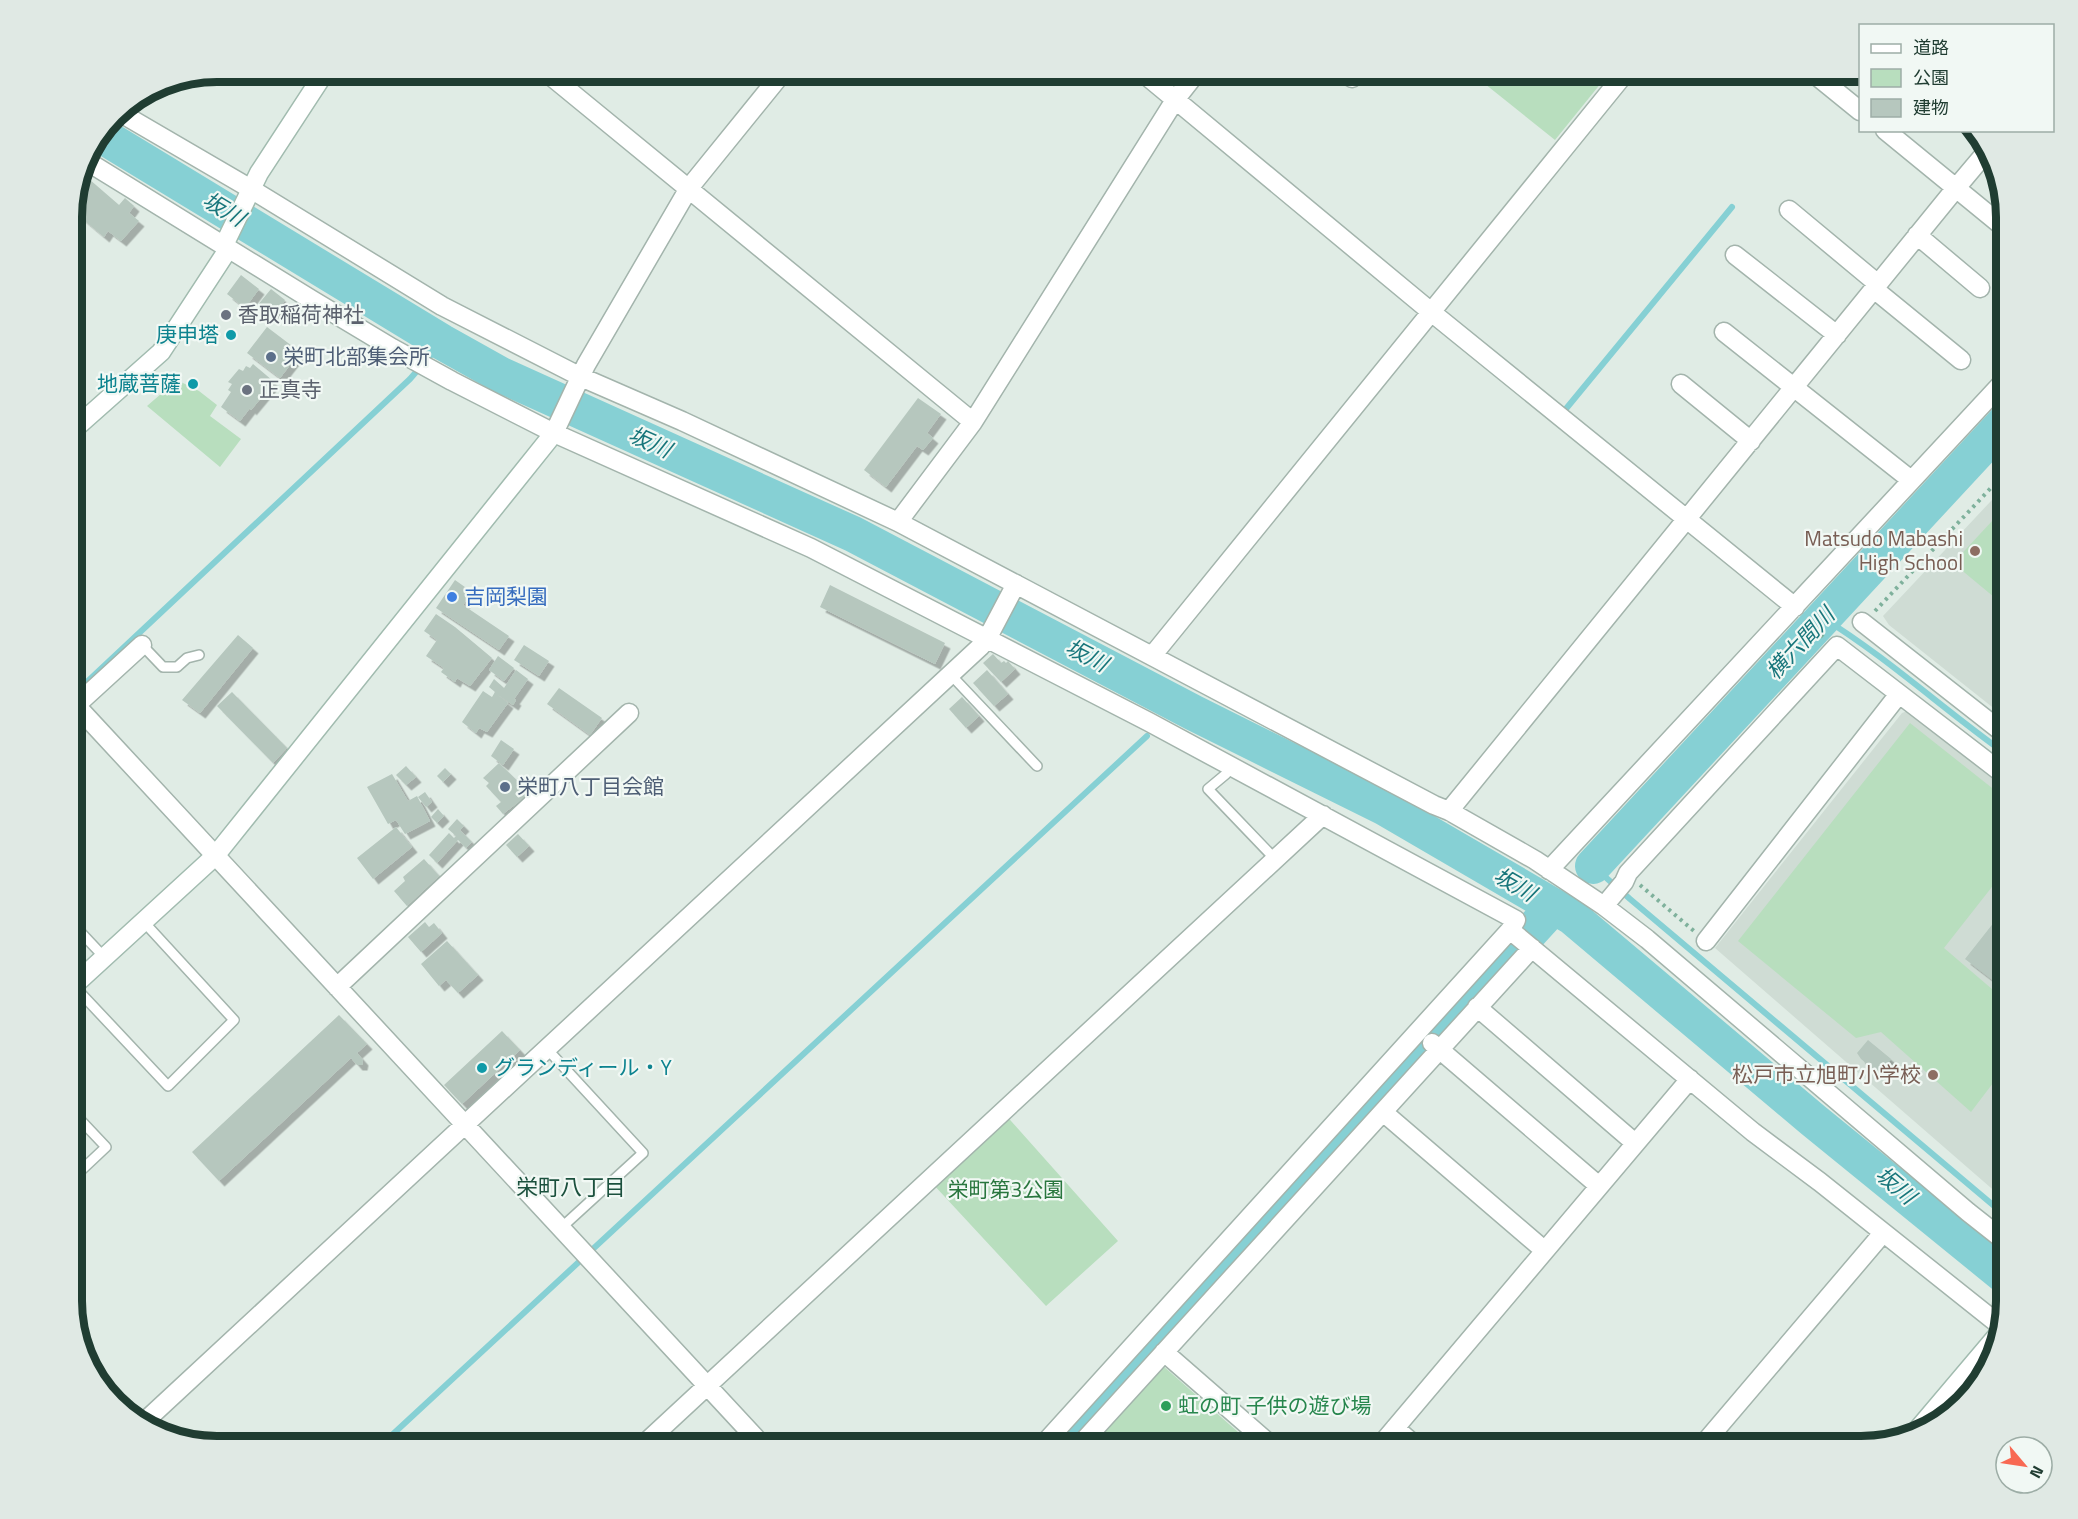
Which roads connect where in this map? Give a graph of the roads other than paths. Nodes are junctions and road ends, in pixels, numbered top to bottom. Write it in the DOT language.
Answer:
graph roads {
  1 [pos="1155,82"];
  2 [pos="1189,82"];
  3 [pos="1618,82"];
  4 [pos="1824,82"];
  5 [pos="318,83"];
  6 [pos="559,83"];
  7 [pos="774,83"];
  8 [pos="1175,99"];
  9 [pos="1859,110"];
  10 [pos="128,117"];
  11 [pos="1887,132"];
  12 [pos="1982,157"];
  13 [pos="93,165"];
  14 [pos="688,188"];
  15 [pos="1956,188"];
  16 [pos="250,192"];
  17 [pos="1789,210"];
  18 [pos="1996,220"];
  19 [pos="1917,235"];
  20 [pos="227,241"];
  21 [pos="1735,255"];
  22 [pos="1876,287"];
  23 [pos="1980,288"];
  24 [pos="1430,311"];
  25 [pos="1724,332"];
  26 [pos="1837,335"];
  27 [pos="1961,360"];
  28 [pos="580,380"];
  29 [pos="1681,384"];
  30 [pos="1795,387"];
  31 [pos="1996,390"];
  32 [pos="83,421"];
  33 [pos="973,422"];
  34 [pos="556,429"];
  35 [pos="1751,441"];
  36 [pos="1911,480"];
  37 [pos="1687,520"];
  38 [pos="898,522"];
  39 [pos="1014,587"];
  40 [pos="1794,608"];
  41 [pos="1862,622"];
  42 [pos="989,635"];
  43 [pos="142,645"];
  44 [pos="199,656"];
  45 [pos="1152,656"];
  46 [pos="951,675"];
  47 [pos="1899,694"];
  48 [pos="83,697"];
  49 [pos="629,713"];
  50 [pos="83,715"];
  51 [pos="1996,727"];
  52 [pos="1037,765"];
  53 [pos="1996,768"];
  54 [pos="1226,774"];
  55 [pos="1449,811"];
  56 [pos="1323,815"];
  57 [pos="215,856"];
  58 [pos="1275,859"];
  59 [pos="1553,873"];
  60 [pos="1596,901"];
  61 [pos="143,921"];
  62 [pos="1513,932"];
  63 [pos="83,935"];
  64 [pos="1706,941"];
  65 [pos="1532,948"];
  66 [pos="104,957"];
  67 [pos="83,977"];
  68 [pos="338,987"];
  69 [pos="83,997"];
  70 [pos="1477,1007"];
  71 [pos="1419,1032"];
  72 [pos="548,1050"];
  73 [pos="1439,1050"];
  74 [pos="1690,1079"];
  75 [pos="1383,1112"];
  76 [pos="83,1123"];
  77 [pos="465,1125"];
  78 [pos="1635,1143"];
  79 [pos="83,1169"];
  80 [pos="1599,1186"];
  81 [pos="561,1228"];
  82 [pos="1883,1233"];
  83 [pos="1996,1234"];
  84 [pos="1544,1250"];
  85 [pos="1993,1323"];
  86 [pos="1988,1344"];
  87 [pos="1164,1352"];
  88 [pos="708,1385"];
  89 [pos="149,1418"];
  90 [pos="1926,1419"];
  91 [pos="1395,1428"];
  92 [pos="653,1436"];
  93 [pos="754,1436"];
  94 [pos="1051,1436"];
  95 [pos="1088,1436"];
  96 [pos="1260,1436"];
  97 [pos="1388,1436"];
  98 [pos="1404,1436"];
  99 [pos="1710,1436"];
  1 -- 8 [label="street"];
  2 -- 8 [label="street"];
  3 -- 24 [label="street"];
  4 -- 9 [label="street"];
  5 -- 16 [label="street"];
  6 -- 14 [label="street"];
  7 -- 14 [label="street"];
  8 -- 24 [label="street"];
  8 -- 33 [label="street"];
  10 -- 16 [label="street"];
  11 -- 15 [label="street"];
  12 -- 15 [label="street"];
  13 -- 20 [label="street"];
  14 -- 28 [label="street"];
  14 -- 33 [label="street"];
  15 -- 18 [label="street"];
  15 -- 19 [label="street"];
  16 -- 20 [label="street"];
  16 -- 28 [label="street"];
  17 -- 22 [label="street"];
  19 -- 22 [label="street"];
  19 -- 23 [label="street"];
  20 -- 32 [label="street"];
  20 -- 34 [label="street"];
  21 -- 26 [label="street"];
  22 -- 26 [label="street"];
  22 -- 27 [label="street"];
  24 -- 37 [label="street"];
  24 -- 45 [label="street"];
  25 -- 30 [label="street"];
  26 -- 30 [label="street"];
  28 -- 34 [label="street"];
  28 -- 38 [label="street"];
  29 -- 35 [label="street"];
  30 -- 35 [label="street"];
  30 -- 36 [label="street"];
  31 -- 36 [label="street"];
  33 -- 38 [label="street"];
  34 -- 42 [label="street"];
  34 -- 57 [label="street"];
  35 -- 37 [label="street"];
  36 -- 40 [label="street"];
  37 -- 40 [label="street"];
  37 -- 55 [label="street"];
  38 -- 39 [label="street"];
  39 -- 42 [label="street"];
  39 -- 45 [label="street"];
  40 -- 59 [label="street"];
  41 -- 51 [label="street"];
  42 -- 46 [label="street"];
  42 -- 56 [label="street"];
  43 -- 44 [label="lane"];
  43 -- 48 [label="street"];
  45 -- 55 [label="street"];
  46 -- 52 [label="lane"];
  46 -- 72 [label="street"];
  47 -- 53 [label="street"];
  47 -- 60 [label="street"];
  47 -- 64 [label="street"];
  49 -- 68 [label="street"];
  50 -- 57 [label="street"];
  54 -- 58 [label="lane"];
  55 -- 59 [label="street"];
  56 -- 58 [label="street"];
  56 -- 62 [label="street"];
  57 -- 61 [label="street"];
  57 -- 68 [label="street"];
  58 -- 88 [label="street"];
  59 -- 60 [label="street"];
  60 -- 83 [label="street"];
  61 -- 66 [label="street"];
  61 -- 69 [label="lane"];
  62 -- 65 [label="street"];
  62 -- 71 [label="street"];
  63 -- 66 [label="lane"];
  65 -- 70 [label="street"];
  65 -- 74 [label="street"];
  66 -- 67 [label="street"];
  68 -- 77 [label="street"];
  70 -- 73 [label="street"];
  70 -- 78 [label="street"];
  71 -- 73 [label="street"];
  71 -- 94 [label="street"];
  72 -- 77 [label="street"];
  72 -- 81 [label="lane"];
  73 -- 75 [label="street"];
  73 -- 80 [label="street"];
  74 -- 78 [label="street"];
  74 -- 82 [label="street"];
  75 -- 84 [label="street"];
  75 -- 87 [label="street"];
  76 -- 79 [label="lane"];
  77 -- 81 [label="street"];
  77 -- 89 [label="street"];
  78 -- 80 [label="street"];
  80 -- 84 [label="street"];
  81 -- 88 [label="street"];
  82 -- 85 [label="street"];
  82 -- 99 [label="street"];
  84 -- 91 [label="street"];
  86 -- 90 [label="street"];
  87 -- 95 [label="street"];
  87 -- 96 [label="street"];
  88 -- 92 [label="street"];
  88 -- 93 [label="street"];
  91 -- 97 [label="street"];
  91 -- 98 [label="street"];
}
